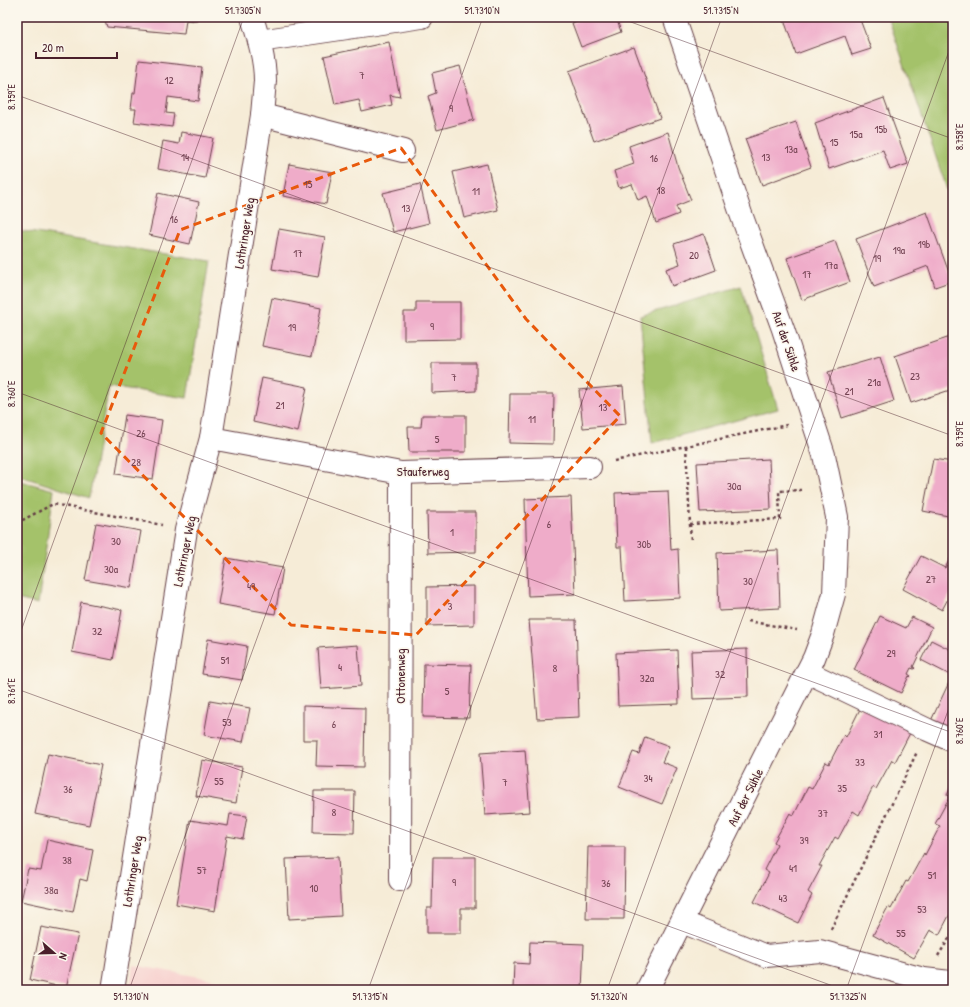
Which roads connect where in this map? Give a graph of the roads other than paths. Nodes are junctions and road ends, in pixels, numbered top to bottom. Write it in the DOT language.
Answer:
graph roads {
  1 [pos="252,17"];
  2 [pos="422,17"];
  3 [pos="674,17"];
  4 [pos="259,41"];
  5 [pos="262,115"];
  6 [pos="403,152"];
  7 [pos="211,438"];
  8 [pos="590,467"];
  9 [pos="401,473"];
  10 [pos="807,672"];
  11 [pos="953,741"];
  12 [pos="400,880"];
  13 [pos="682,922"];
  14 [pos="950,982"];
  15 [pos="113,990"];
  16 [pos="647,990"];
  1 -- 4 [label="street, Lothringer Weg"];
  2 -- 4 [label="street"];
  3 -- 10 [label="street, Auf der Sühle"];
  4 -- 5 [label="street, Lothringer Weg"];
  5 -- 6 [label="street"];
  5 -- 7 [label="street, Lothringer Weg"];
  7 -- 9 [label="street, Stauferweg"];
  7 -- 15 [label="street, Lothringer Weg"];
  8 -- 9 [label="street, Stauferweg"];
  9 -- 12 [label="street, Ottonenweg"];
  10 -- 11 [label="street"];
  10 -- 13 [label="street, Auf der Sühle"];
  13 -- 14 [label="street"];
  13 -- 16 [label="street, Auf der Sühle"];
}
